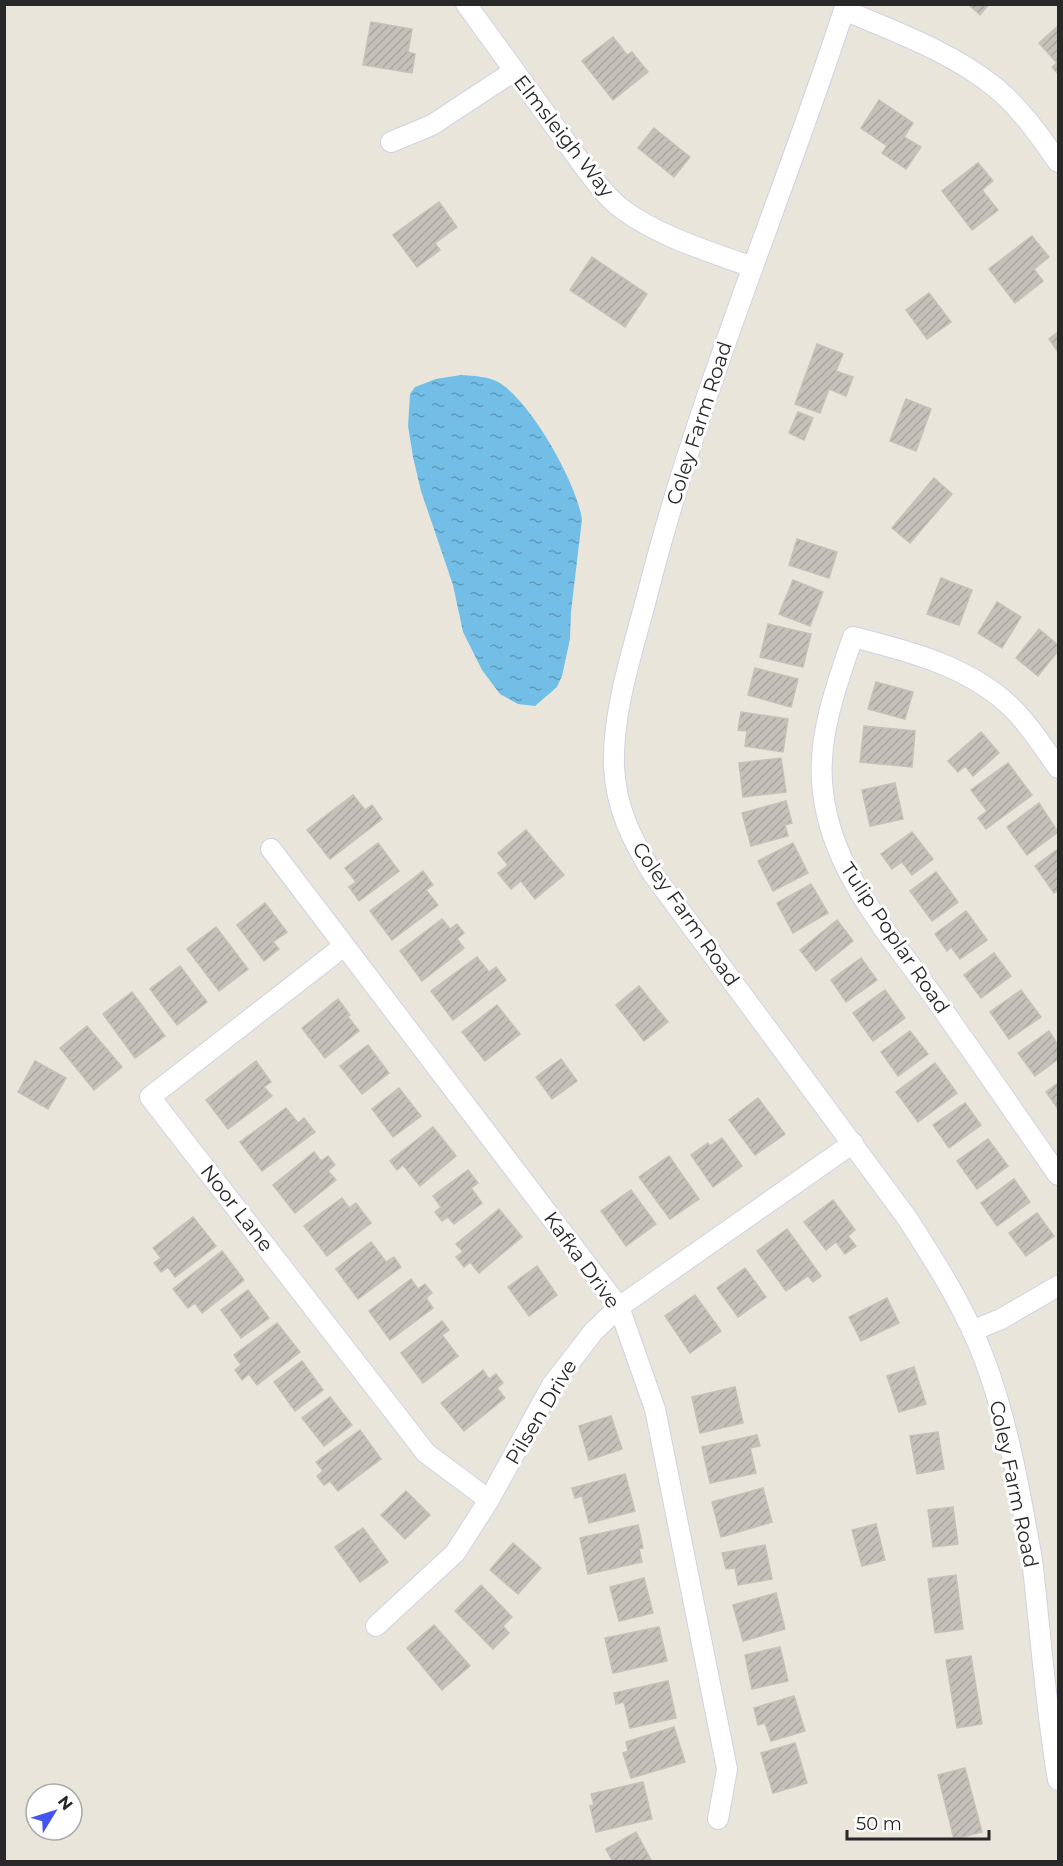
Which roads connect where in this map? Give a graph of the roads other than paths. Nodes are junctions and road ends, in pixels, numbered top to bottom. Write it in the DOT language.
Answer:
graph roads {
  1 [pos="466,4"];
  2 [pos="845,7"];
  3 [pos="514,71"];
  4 [pos="391,142"];
  5 [pos="1059,162"];
  6 [pos="752,267"];
  7 [pos="1059,768"];
  8 [pos="271,849"];
  9 [pos="344,946"];
  10 [pos="853,1143"];
  11 [pos="1059,1175"];
  12 [pos="1059,1286"];
  13 [pos="619,1307"];
  14 [pos="972,1331"];
  15 [pos="489,1500"];
  16 [pos="376,1626"];
  17 [pos="1059,1780"];
  18 [pos="718,1819"];
  1 -- 3 [label="street, Elmsleigh Way"];
  2 -- 5 [label="street"];
  2 -- 6 [label="street, Coley Farm Road"];
  3 -- 4 [label="street"];
  3 -- 6 [label="street, Elmsleigh Way"];
  6 -- 10 [label="street, Coley Farm Road"];
  7 -- 11 [label="street, Tulip Poplar Road"];
  8 -- 9 [label="street, Kafka Drive"];
  9 -- 13 [label="street, Kafka Drive"];
  9 -- 15 [label="street, Noor Lane"];
  10 -- 13 [label="street, Pilsen Drive"];
  10 -- 14 [label="street, Coley Farm Road"];
  12 -- 14 [label="street"];
  13 -- 15 [label="street, Pilsen Drive"];
  13 -- 18 [label="street, Kafka Drive"];
  14 -- 17 [label="street, Coley Farm Road"];
  15 -- 16 [label="street, Pilsen Drive"];
}
